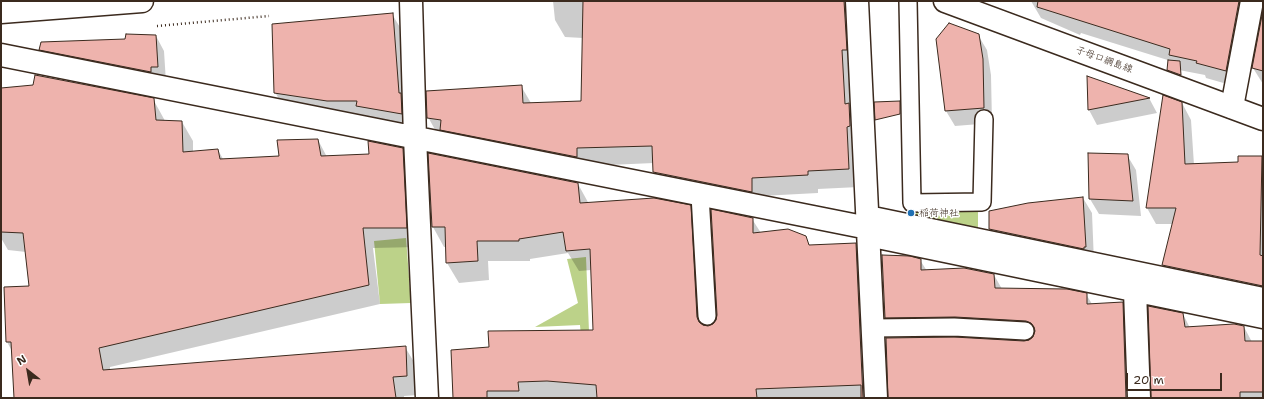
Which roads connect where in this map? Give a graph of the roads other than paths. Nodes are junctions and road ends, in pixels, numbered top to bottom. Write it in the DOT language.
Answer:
graph roads {
  1 [pos="142,1"];
  2 [pos="411,1"];
  3 [pos="857,1"];
  4 [pos="908,1"];
  5 [pos="945,1"];
  6 [pos="1252,1"];
  7 [pos="967,5"];
  8 [pos="1,12"];
  9 [pos="1,55"];
  10 [pos="1232,107"];
  11 [pos="1263,118"];
  12 [pos="984,119"];
  13 [pos="415,138"];
  14 [pos="700,195"];
  15 [pos="868,227"];
  16 [pos="1135,291"];
  17 [pos="1263,299"];
  18 [pos="706,316"];
  19 [pos="1263,317"];
  20 [pos="873,328"];
  21 [pos="1025,331"];
  22 [pos="427,398"];
  23 [pos="876,398"];
  24 [pos="1139,398"];
  1 -- 8 [label="street"];
  2 -- 13 [label="street"];
  3 -- 15 [label="street"];
  4 -- 12 [label="lane"];
  5 -- 7 [label="street, 子母口綱島線"];
  6 -- 10 [label="street"];
  7 -- 10 [label="street, 子母口綱島線"];
  9 -- 13 [label="street"];
  10 -- 11 [label="street, 子母口綱島線"];
  13 -- 14 [label="street"];
  13 -- 22 [label="street"];
  14 -- 15 [label="street"];
  14 -- 18 [label="lane"];
  15 -- 16 [label="street"];
  15 -- 17 [label="street"];
  15 -- 20 [label="street"];
  16 -- 19 [label="street"];
  16 -- 24 [label="street"];
  20 -- 21 [label="lane"];
  20 -- 23 [label="street"];
}
